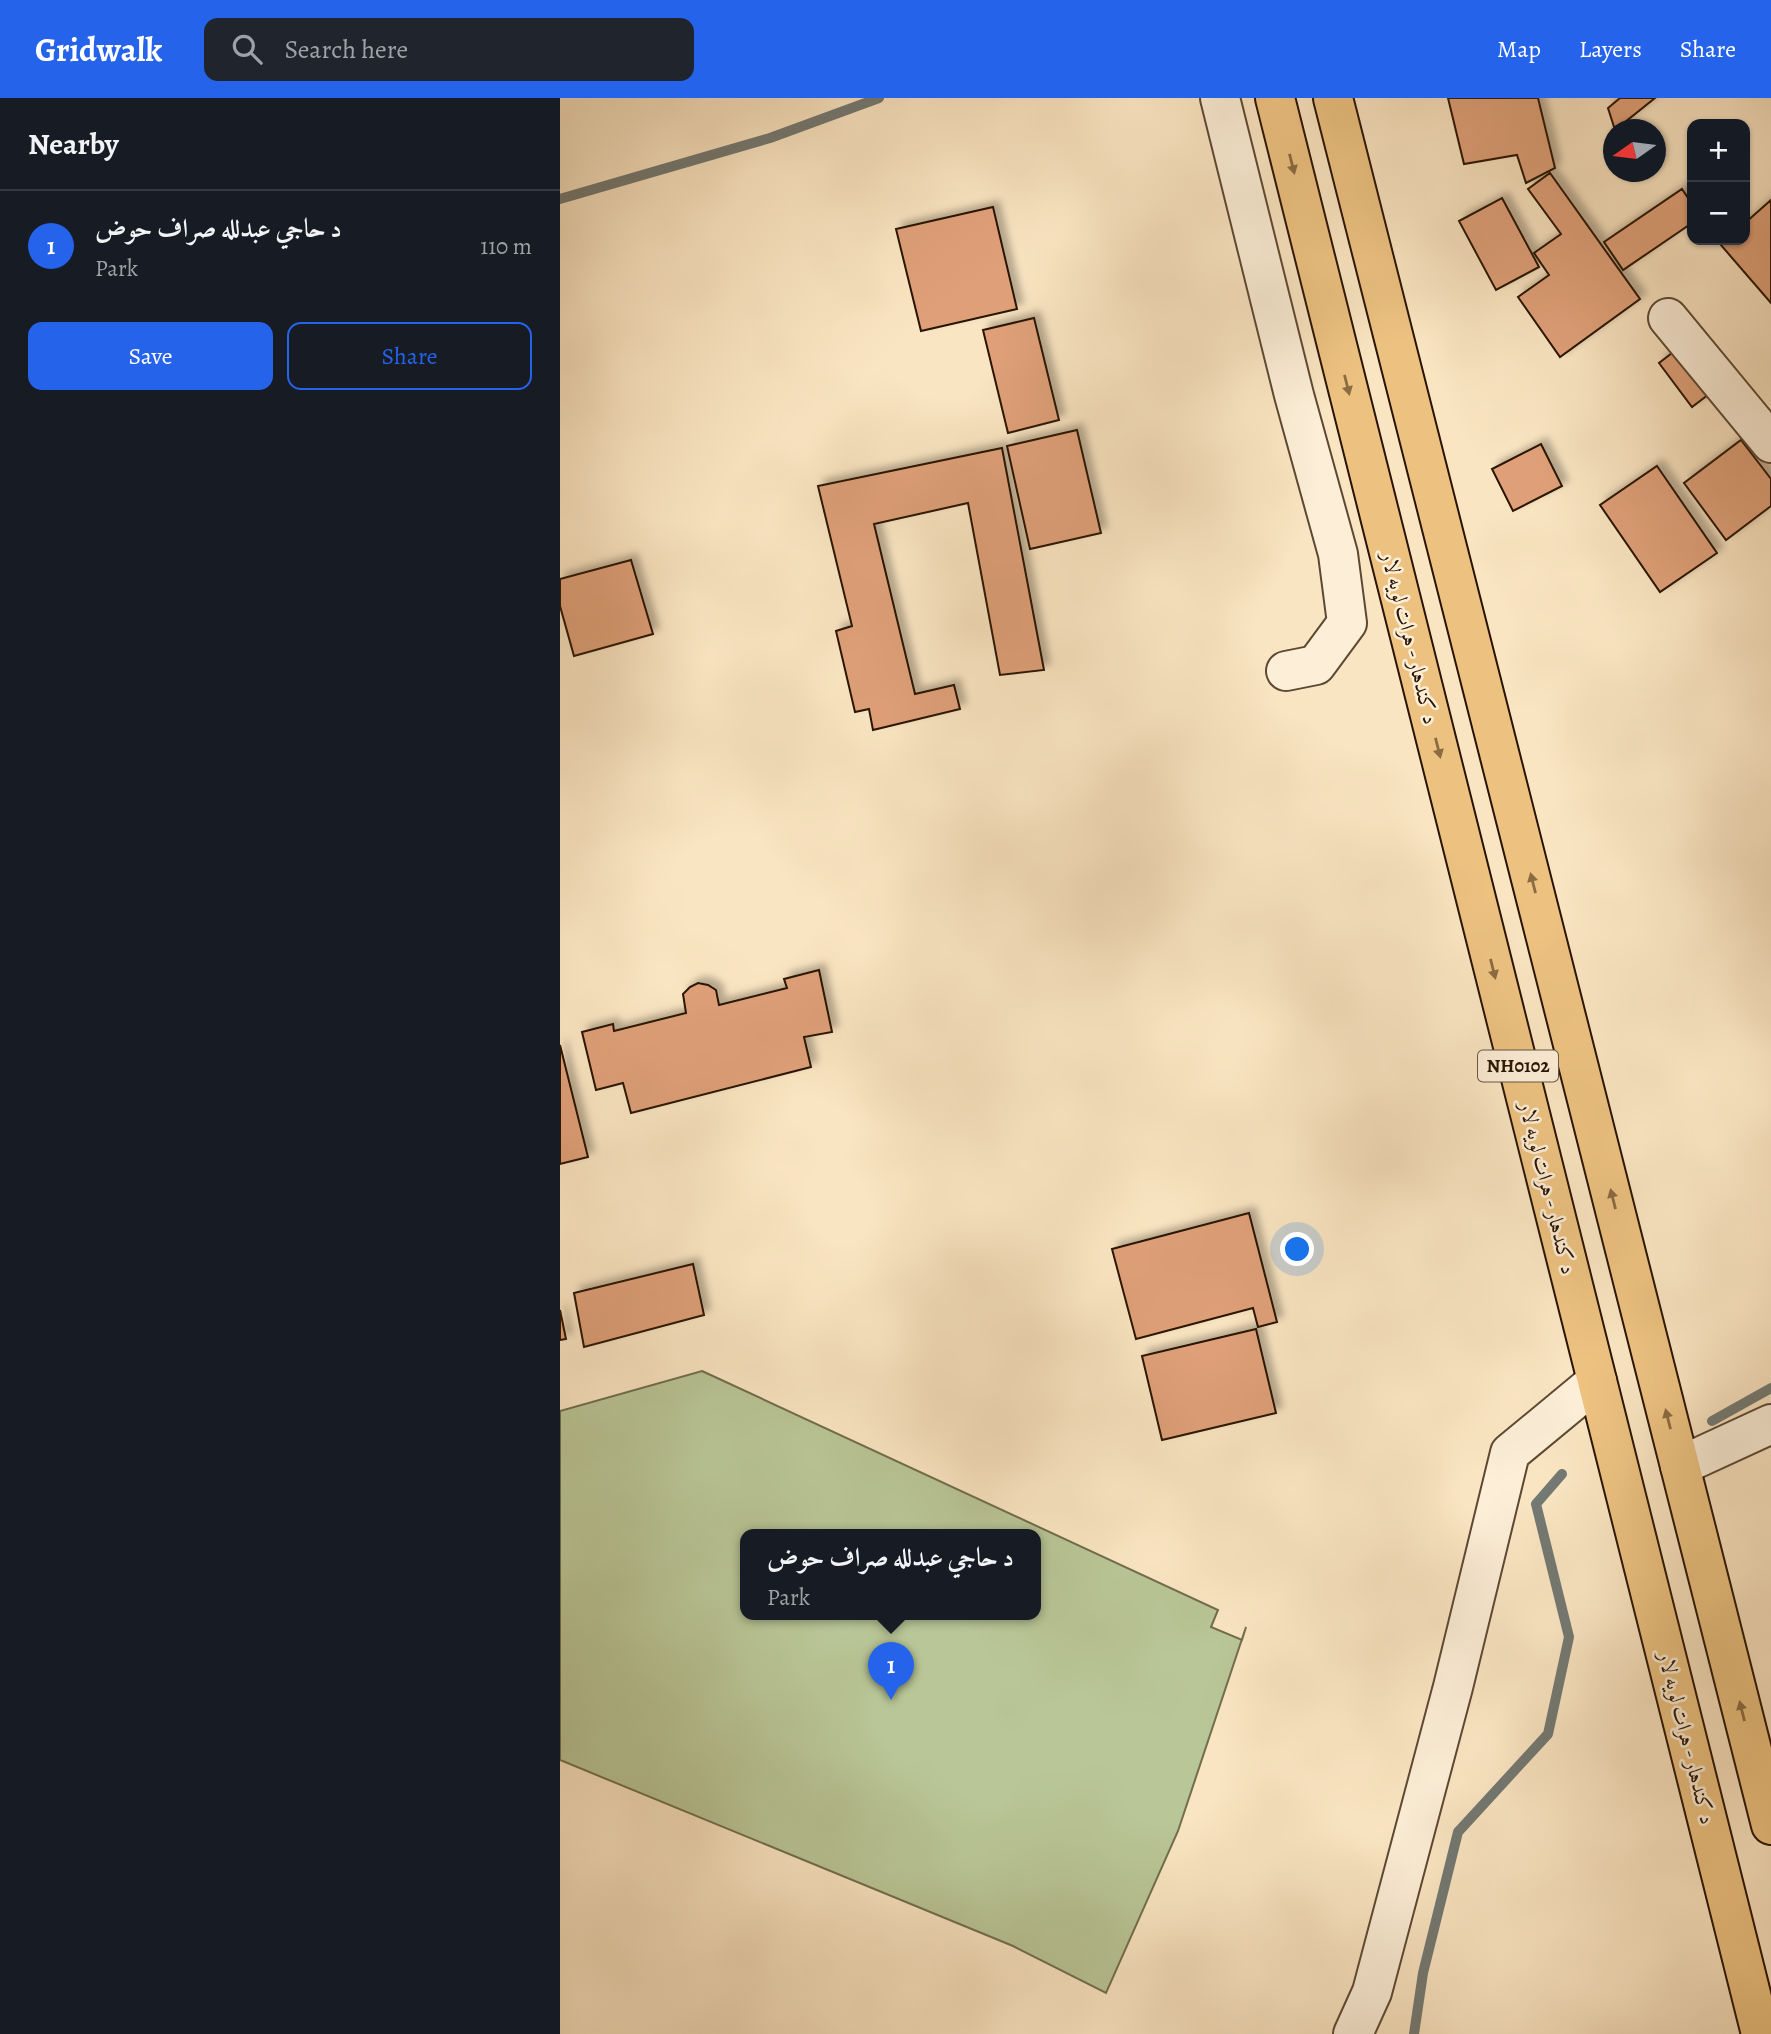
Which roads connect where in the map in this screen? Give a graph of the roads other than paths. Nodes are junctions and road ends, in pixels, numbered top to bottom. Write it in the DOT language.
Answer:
graph roads {
  1 [pos="1220,98"];
  2 [pos="1275,98"];
  3 [pos="1333,98"];
  4 [pos="1668,318"];
  5 [pos="1771,443"];
  6 [pos="1464,614"];
  7 [pos="1409,632"];
  8 [pos="1286,671"];
  9 [pos="1597,1381"];
  10 [pos="1771,1424"];
  11 [pos="1680,1466"];
  12 [pos="1771,1825"];
  13 [pos="1771,2031"];
  14 [pos="1353,2034"];
  15 [pos="1761,2034"];
  1 -- 8 [label="street"];
  2 -- 7 [label="highway, د کندهار - هرات لويه لار / NH0102, one-way"];
  3 -- 6 [label="highway, NH0102"];
  4 -- 5 [label="street"];
  6 -- 7 [label="highway"];
  11 -- 6 [label="highway, NH0102, one-way"];
  7 -- 9 [label="highway, د کندهار - هرات لويه لار / NH0102, one-way"];
  9 -- 14 [label="street"];
  9 -- 15 [label="highway, د کندهار - هرات لويه لار / NH0102"];
  10 -- 11 [label="street"];
  12 -- 11 [label="highway, NH0102, one-way"];
  13 -- 15 [label="street"];
}
